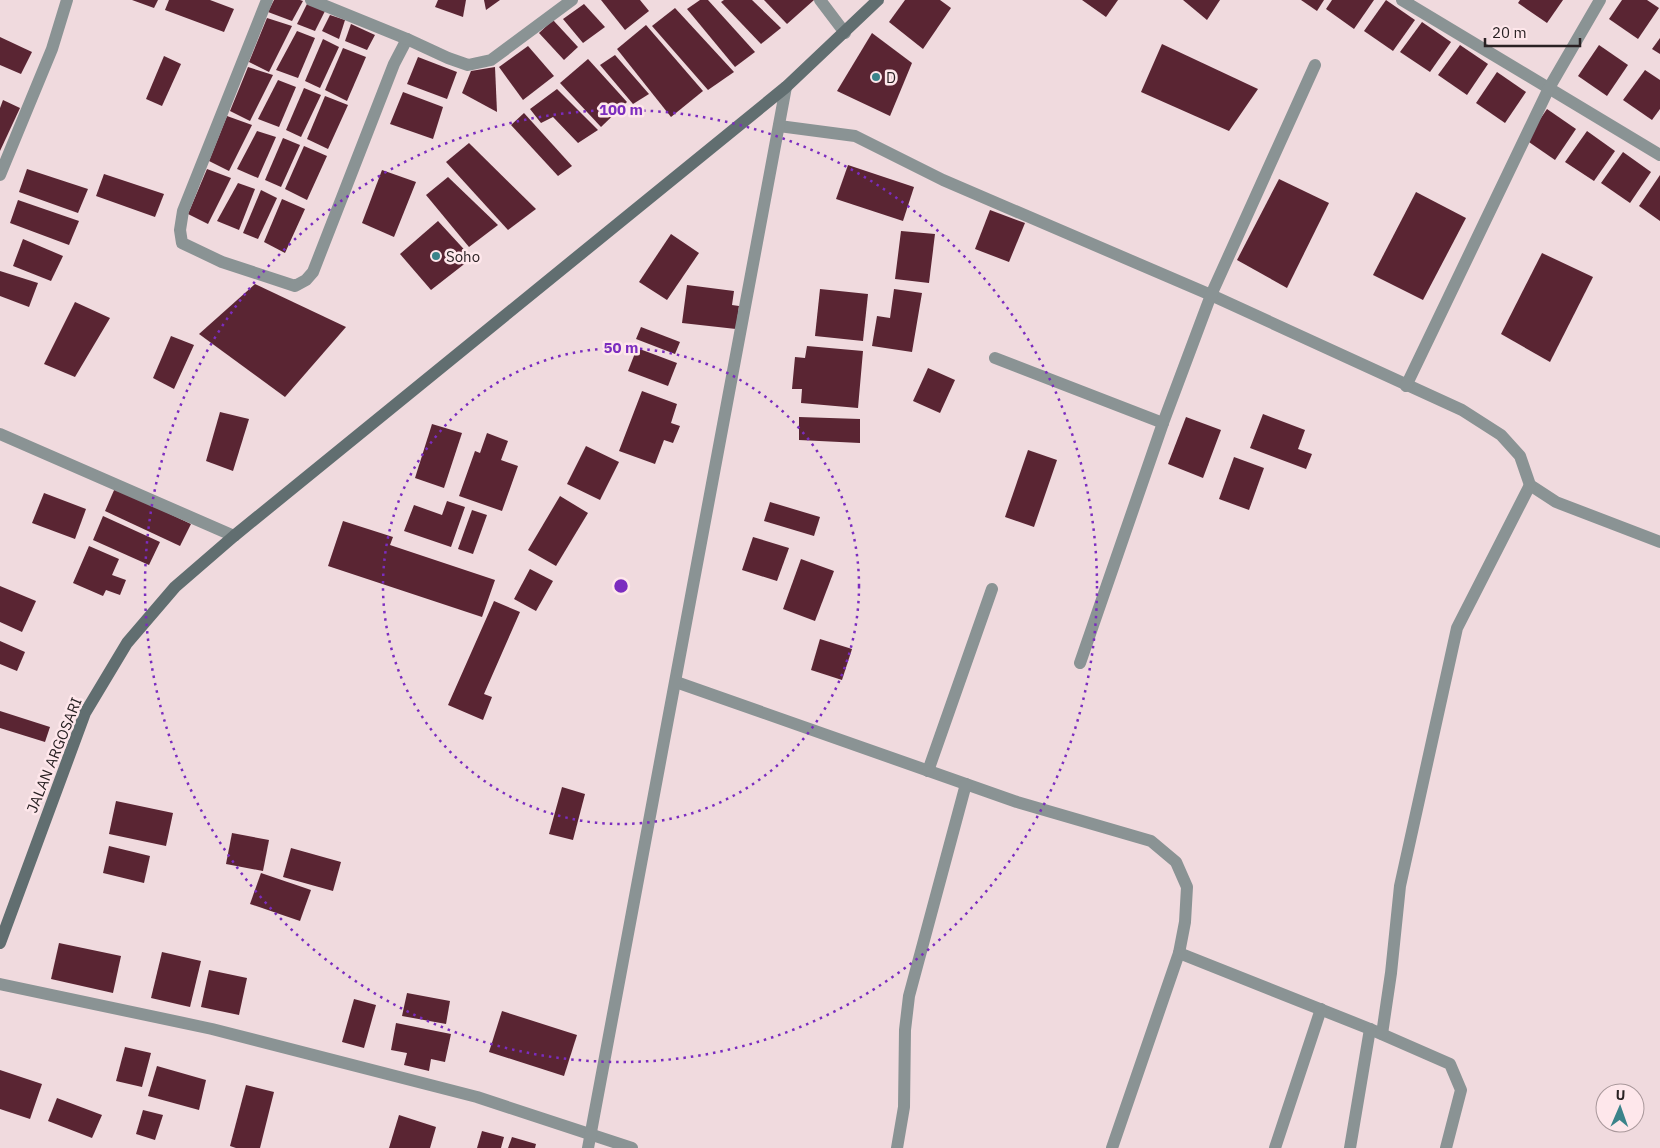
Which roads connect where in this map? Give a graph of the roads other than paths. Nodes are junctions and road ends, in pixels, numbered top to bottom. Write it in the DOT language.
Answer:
graph roads {
  1 [pos="67,0"];
  2 [pos="267,0"];
  3 [pos="311,0"];
  4 [pos="572,0"];
  5 [pos="820,0"];
  6 [pos="878,0"];
  7 [pos="1402,0"];
  8 [pos="1600,0"];
  9 [pos="845,32"];
  10 [pos="407,39"];
  11 [pos="1315,65"];
  12 [pos="786,87"];
  13 [pos="1549,88"];
  14 [pos="778,126"];
  15 [pos="1660,155"];
  16 [pos="0,175"];
  17 [pos="1212,295"];
  18 [pos="995,358"];
  19 [pos="1406,386"];
  20 [pos="1163,423"];
  21 [pos="0,434"];
  22 [pos="1530,485"];
  23 [pos="234,536"];
  24 [pos="1660,542"];
  25 [pos="992,590"];
  26 [pos="1080,663"];
  27 [pos="676,682"];
  28 [pos="928,771"];
  29 [pos="966,784"];
  30 [pos="0,943"];
  31 [pos="1179,953"];
  32 [pos="0,984"];
  33 [pos="1321,1009"];
  34 [pos="1376,1031"];
  35 [pos="590,1142"];
  36 [pos="632,1148"];
  37 [pos="897,1148"];
  38 [pos="1112,1148"];
  39 [pos="1275,1148"];
  40 [pos="1350,1148"];
  41 [pos="1446,1148"];
  1 -- 16 [label="street"];
  2 -- 10 [label="street"];
  3 -- 10 [label="street"];
  4 -- 10 [label="street"];
  5 -- 9 [label="street"];
  6 -- 9 [label="street, JALAN ARGOSARI"];
  7 -- 13 [label="street"];
  8 -- 13 [label="street"];
  9 -- 12 [label="street, JALAN ARGOSARI"];
  11 -- 17 [label="street"];
  12 -- 14 [label="street"];
  12 -- 23 [label="street, JALAN ARGOSARI"];
  13 -- 15 [label="street"];
  13 -- 19 [label="street"];
  14 -- 17 [label="street"];
  14 -- 27 [label="street"];
  17 -- 19 [label="street"];
  17 -- 20 [label="street"];
  18 -- 20 [label="street"];
  19 -- 22 [label="street"];
  20 -- 26 [label="street"];
  21 -- 23 [label="street"];
  22 -- 24 [label="street"];
  22 -- 34 [label="street"];
  23 -- 30 [label="street, JALAN ARGOSARI"];
  25 -- 28 [label="street"];
  27 -- 28 [label="street"];
  27 -- 35 [label="street"];
  28 -- 29 [label="street"];
  29 -- 31 [label="street"];
  29 -- 37 [label="street"];
  31 -- 33 [label="street"];
  31 -- 38 [label="street"];
  32 -- 35 [label="street"];
  33 -- 34 [label="street"];
  33 -- 39 [label="street"];
  34 -- 40 [label="street"];
  34 -- 41 [label="street"];
  35 -- 36 [label="street"];
}
